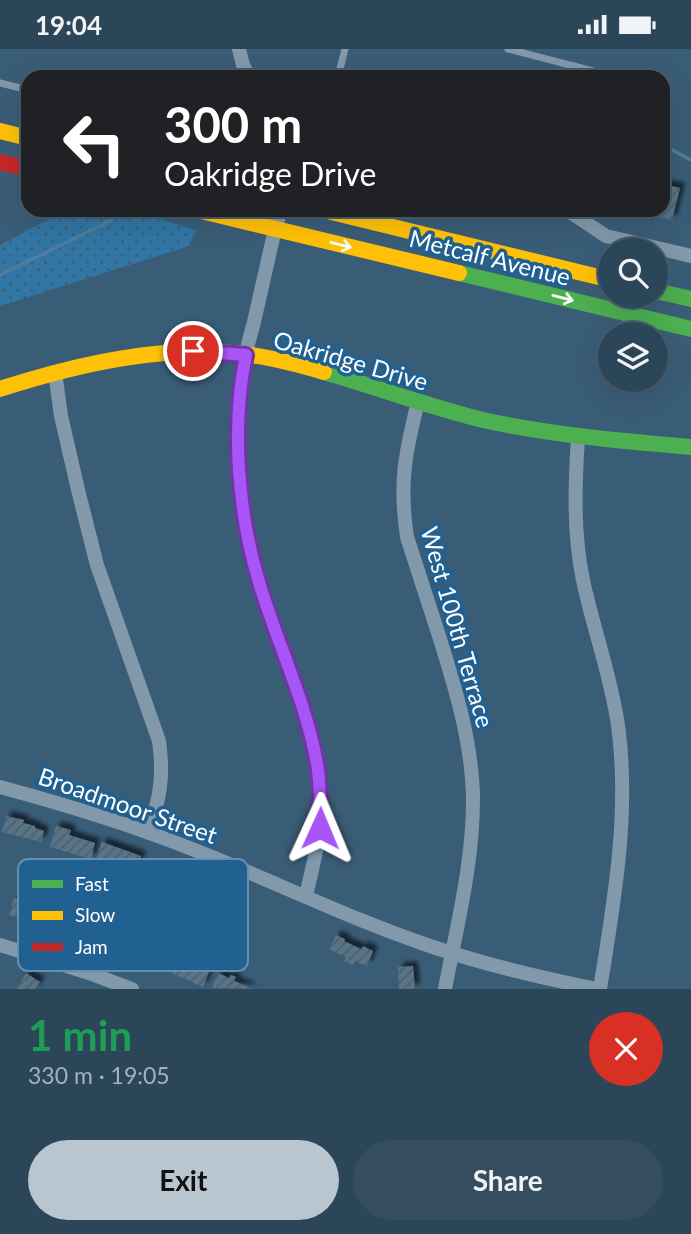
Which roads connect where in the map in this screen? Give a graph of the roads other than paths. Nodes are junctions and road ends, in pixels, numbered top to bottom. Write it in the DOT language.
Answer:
graph roads {
  1 [pos="239,49"];
  2 [pos="345,49"];
  3 [pos="508,49"];
  4 [pos="575,66"];
  5 [pos="246,70"];
  6 [pos="340,70"];
  7 [pos="574,70"];
  8 [pos="590,70"];
  9 [pos="0,83"];
  10 [pos="21,88"];
  11 [pos="0,131"];
  12 [pos="21,136"];
  13 [pos="0,162"];
  14 [pos="21,167"];
  15 [pos="226,217"];
  16 [pos="279,217"];
  17 [pos="352,217"];
  18 [pos="578,217"];
  19 [pos="275,229"];
  20 [pos="691,256"];
  21 [pos="598,277"];
  22 [pos="668,294"];
  23 [pos="691,299"];
  24 [pos="691,329"];
  25 [pos="246,355"];
  26 [pos="55,372"];
  27 [pos="0,389"];
  28 [pos="418,402"];
  29 [pos="579,437"];
  30 [pos="691,447"];
  31 [pos="0,787"];
  32 [pos="148,832"];
  33 [pos="216,859"];
  34 [pos="248,872"];
  35 [pos="306,895"];
  36 [pos="0,945"];
  37 [pos="18,951"];
  38 [pos="452,953"];
  39 [pos="83,971"];
  40 [pos="132,989"];
  41 [pos="445,989"];
  42 [pos="599,989"];
  1 -- 5 [label="street"];
  2 -- 6 [label="lane"];
  3 -- 4 [label="lane"];
  4 -- 7 [label="lane"];
  4 -- 8 [label="lane"];
  9 -- 10 [label="lane"];
  11 -- 12 [label="main road"];
  13 -- 14 [label="main road"];
  15 -- 19 [label="main road, Metcalf Avenue"];
  16 -- 19 [label="street"];
  17 -- 21 [label="main road, Metcalf Avenue"];
  18 -- 20 [label="street"];
  19 -- 24 [label="main road, Metcalf Avenue, one-way"];
  19 -- 25 [label="street"];
  22 -- 23 [label="main road"];
  25 -- 26 [label="main road, Oakridge Drive"];
  25 -- 28 [label="main road, Oakridge Drive"];
  25 -- 35 [label="street"];
  26 -- 27 [label="main road, Oakridge Drive"];
  26 -- 32 [label="street"];
  28 -- 29 [label="main road, Oakridge Drive"];
  28 -- 38 [label="street, West 100th Terrace"];
  29 -- 30 [label="main road, Oakridge Drive"];
  29 -- 42 [label="street"];
  31 -- 32 [label="street, Broadmoor Street"];
  32 -- 33 [label="street, Broadmoor Street"];
  34 -- 35 [label="street, Broadmoor Street"];
  35 -- 38 [label="street, Broadmoor Street"];
  36 -- 37 [label="street"];
  38 -- 41 [label="street, West 100th Terrace"];
  38 -- 42 [label="street, Broadmoor Street"];
  39 -- 40 [label="street"];
}
